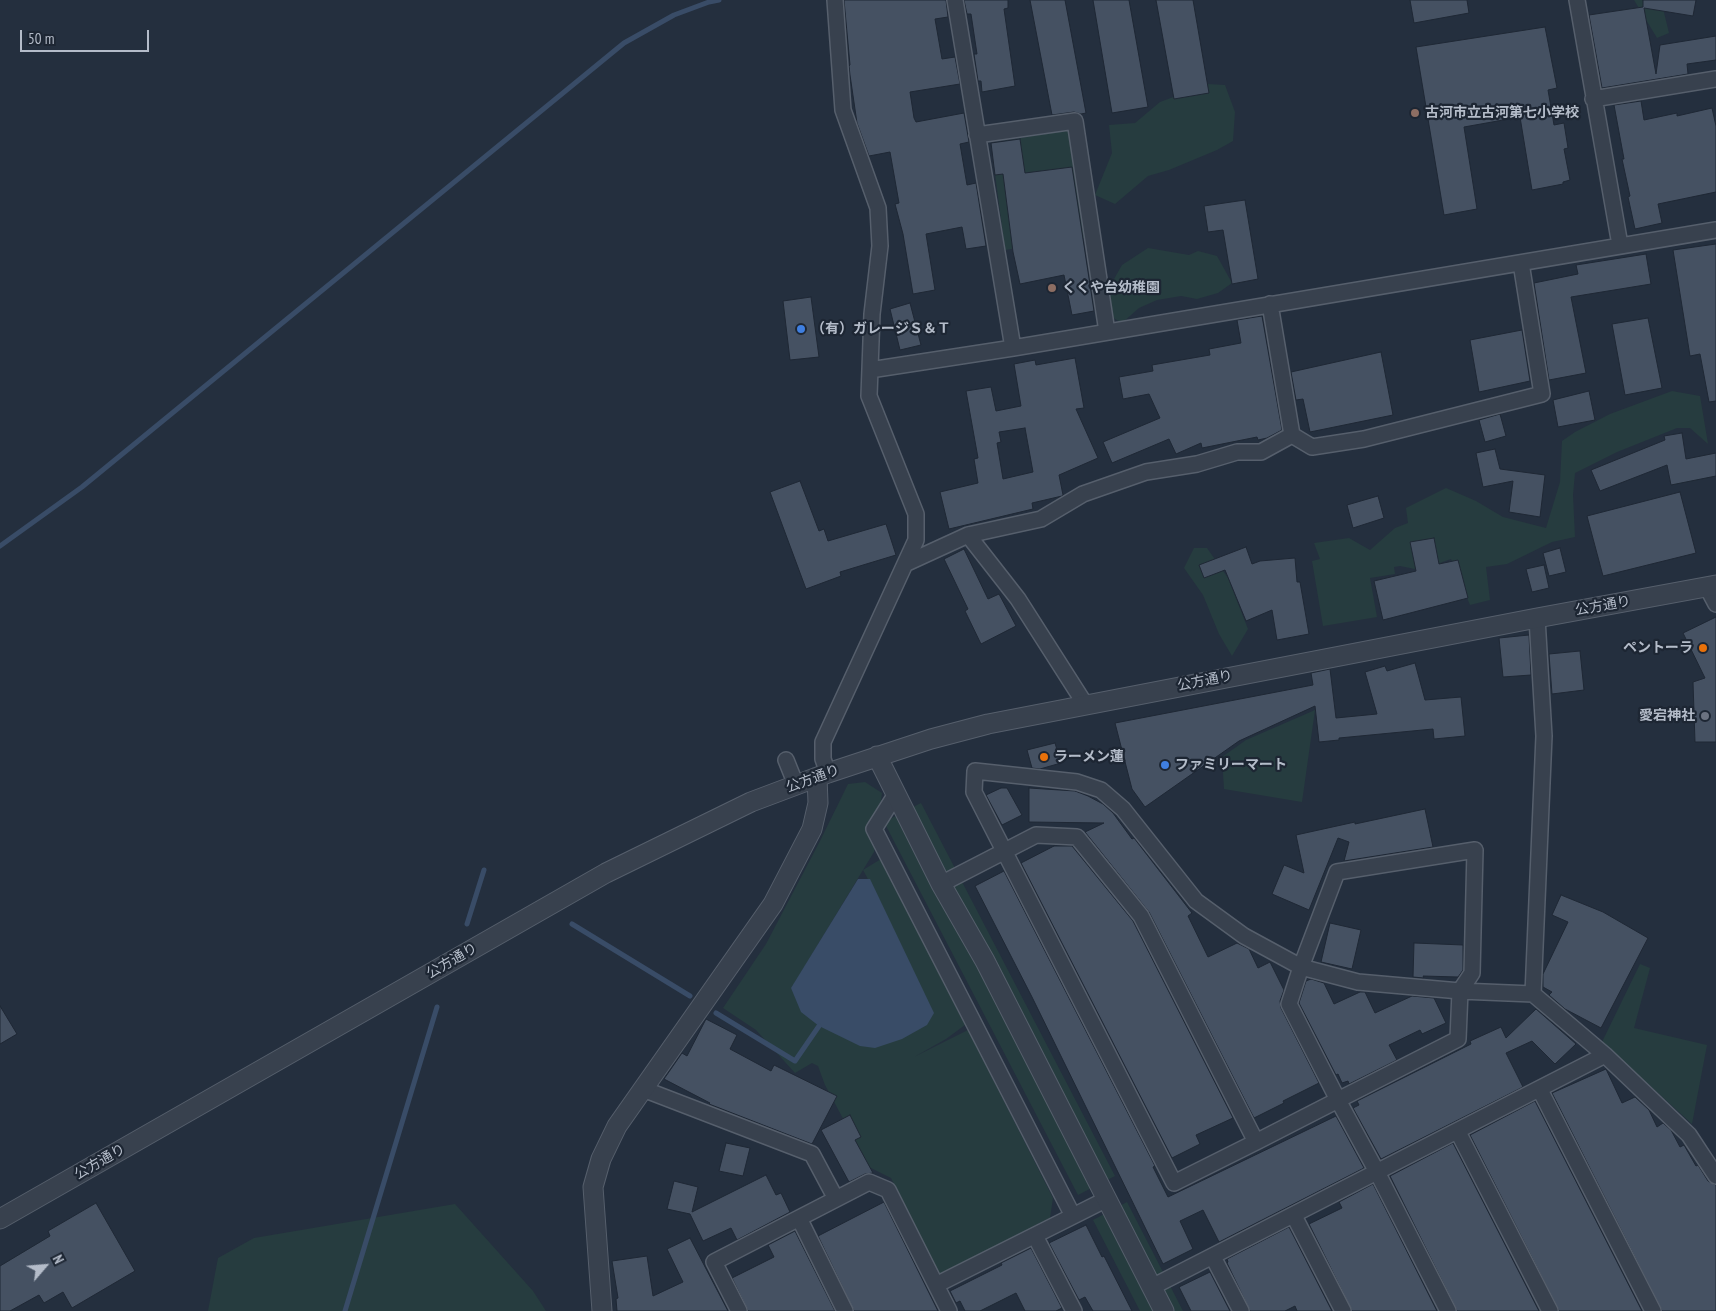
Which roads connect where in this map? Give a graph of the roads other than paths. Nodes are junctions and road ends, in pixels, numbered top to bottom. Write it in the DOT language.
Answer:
graph roads {
  1 [pos="835,0"];
  2 [pos="955,0"];
  3 [pos="1577,0"];
  4 [pos="1716,79"];
  5 [pos="1593,99"];
  6 [pos="978,135"];
  7 [pos="1716,230"];
  8 [pos="1620,245"];
  9 [pos="1521,263"];
  10 [pos="1270,304"];
  11 [pos="1107,332"];
  12 [pos="1013,348"];
  13 [pos="870,370"];
  14 [pos="1292,435"];
  15 [pos="968,534"];
  16 [pos="907,562"];
  17 [pos="1711,586"];
  18 [pos="1716,604"];
  19 [pos="1537,618"];
  20 [pos="1085,704"];
  21 [pos="877,756"];
  22 [pos="786,760"];
  23 [pos="823,775"];
  24 [pos="796,785"];
  25 [pos="896,794"];
  26 [pos="1004,851"];
  27 [pos="941,884"];
  28 [pos="1301,967"];
  29 [pos="1460,992"];
  30 [pos="1533,994"];
  31 [pos="1605,1056"];
  32 [pos="643,1089"];
  33 [pos="1540,1090"];
  34 [pos="1338,1100"];
  35 [pos="1458,1132"];
  36 [pos="1256,1142"];
  37 [pos="1377,1172"];
  38 [pos="1716,1176"];
  39 [pos="1107,1198"];
  40 [pos="836,1199"];
  41 [pos="1073,1216"];
  42 [pos="1294,1216"];
  43 [pos="0,1218"];
  44 [pos="799,1218"];
  45 [pos="1035,1236"];
  46 [pos="1213,1256"];
  47 [pos="936,1285"];
  48 [pos="1152,1287"];
  49 [pos="602,1311"];
  50 [pos="739,1311"];
  51 [pos="846,1311"];
  52 [pos="949,1311"];
  53 [pos="1074,1311"];
  54 [pos="1164,1311"];
  55 [pos="1241,1311"];
  56 [pos="1343,1311"];
  57 [pos="1448,1311"];
  58 [pos="1550,1311"];
  59 [pos="1653,1311"];
  1 -- 13 [label="street"];
  2 -- 6 [label="street"];
  3 -- 5 [label="street"];
  4 -- 5 [label="street"];
  5 -- 8 [label="street"];
  6 -- 11 [label="street"];
  6 -- 12 [label="street"];
  7 -- 8 [label="street"];
  8 -- 9 [label="street"];
  9 -- 10 [label="street"];
  9 -- 14 [label="street"];
  10 -- 11 [label="street"];
  10 -- 14 [label="street"];
  11 -- 12 [label="street"];
  12 -- 13 [label="street"];
  13 -- 16 [label="street"];
  14 -- 15 [label="street"];
  15 -- 16 [label="street"];
  15 -- 20 [label="street"];
  16 -- 23 [label="street"];
  17 -- 18 [label="street"];
  17 -- 19 [label="street, 公方通り"];
  19 -- 20 [label="street, 公方通り"];
  19 -- 30 [label="street"];
  20 -- 21 [label="street, 公方通り"];
  21 -- 23 [label="street, 公方通り"];
  21 -- 25 [label="street"];
  22 -- 24 [label="street"];
  23 -- 24 [label="street, 公方通り"];
  23 -- 32 [label="street"];
  24 -- 43 [label="street, 公方通り"];
  25 -- 27 [label="street"];
  25 -- 41 [label="street"];
  26 -- 27 [label="street"];
  26 -- 28 [label="street"];
  26 -- 36 [label="street"];
  26 -- 36 [label="street"];
  27 -- 39 [label="street"];
  28 -- 29 [label="street"];
  28 -- 29 [label="street"];
  28 -- 34 [label="street"];
  29 -- 30 [label="street"];
  29 -- 34 [label="street"];
  30 -- 31 [label="street"];
  31 -- 33 [label="street"];
  31 -- 38 [label="street"];
  32 -- 40 [label="street"];
  32 -- 49 [label="street"];
  33 -- 35 [label="street"];
  33 -- 59 [label="street"];
  34 -- 36 [label="street"];
  34 -- 37 [label="street"];
  35 -- 37 [label="street"];
  35 -- 58 [label="street"];
  37 -- 42 [label="street"];
  37 -- 57 [label="street"];
  39 -- 41 [label="street"];
  39 -- 48 [label="street"];
  40 -- 44 [label="street"];
  40 -- 47 [label="street"];
  41 -- 45 [label="street"];
  42 -- 46 [label="street"];
  42 -- 56 [label="street"];
  44 -- 50 [label="street"];
  44 -- 51 [label="street"];
  45 -- 47 [label="street"];
  45 -- 53 [label="street"];
  46 -- 48 [label="street"];
  46 -- 55 [label="street"];
  47 -- 52 [label="street"];
  48 -- 54 [label="street"];
}
